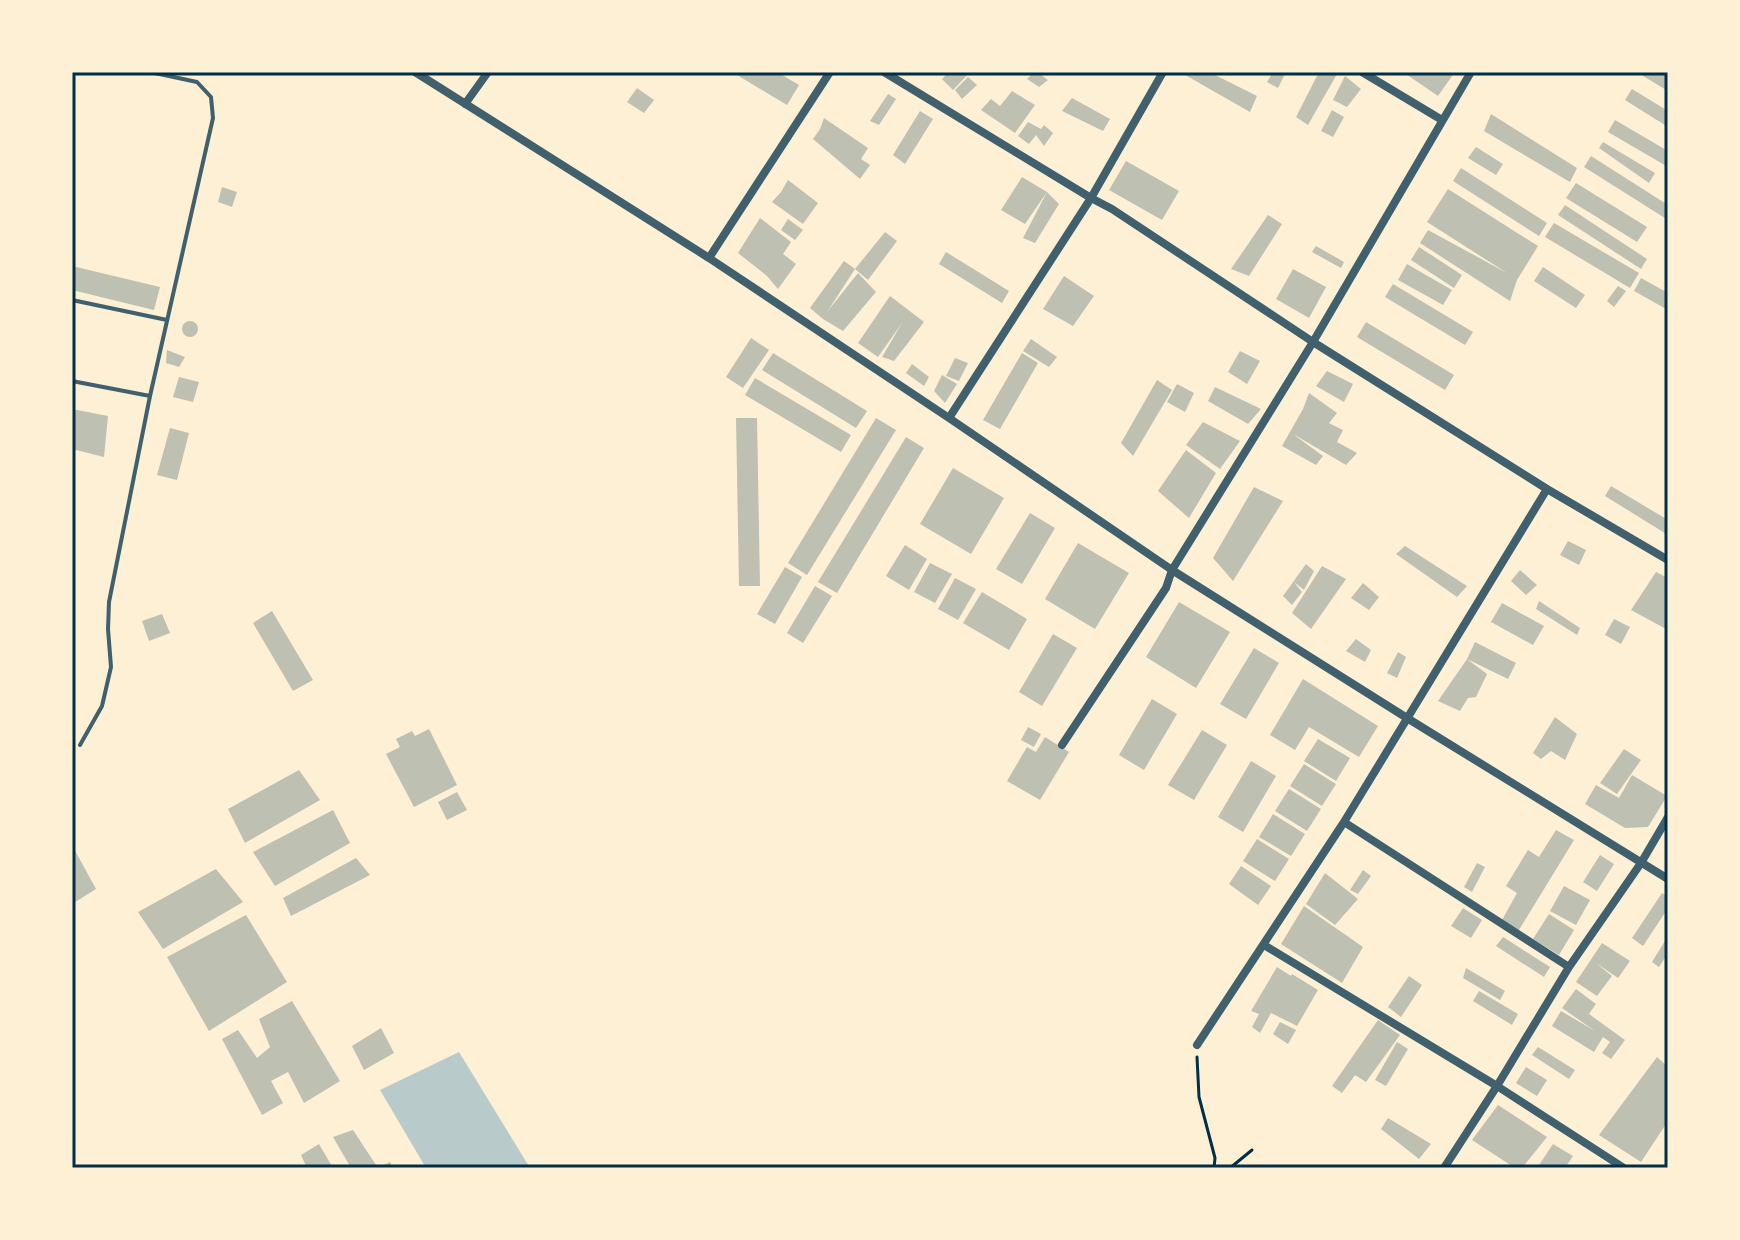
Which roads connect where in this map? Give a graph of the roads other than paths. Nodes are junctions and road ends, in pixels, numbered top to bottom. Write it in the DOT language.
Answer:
graph roads {
  1 [pos="150,72"];
  2 [pos="415,72"];
  3 [pos="488,72"];
  4 [pos="830,72"];
  5 [pos="884,72"];
  6 [pos="1163,72"];
  7 [pos="1362,72"];
  8 [pos="1471,72"];
  9 [pos="465,104"];
  10 [pos="1442,120"];
  11 [pos="1091,198"];
  12 [pos="709,258"];
  13 [pos="72,300"];
  14 [pos="167,320"];
  15 [pos="1313,342"];
  16 [pos="72,381"];
  17 [pos="150,396"];
  18 [pos="949,418"];
  19 [pos="1547,489"];
  20 [pos="1668,560"];
  21 [pos="1172,570"];
  22 [pos="1407,718"];
  23 [pos="80,745"];
  24 [pos="1062,745"];
  25 [pos="1668,817"];
  26 [pos="1344,822"];
  27 [pos="1641,863"];
  28 [pos="1668,879"];
  29 [pos="1264,945"];
  30 [pos="1569,967"];
  31 [pos="1197,1045"];
  32 [pos="1497,1086"];
  33 [pos="1444,1168"];
  34 [pos="1624,1168"];
  1 -- 14 [label="lane"];
  2 -- 9 [label="street"];
  3 -- 9 [label="street"];
  4 -- 12 [label="street"];
  5 -- 11 [label="street"];
  6 -- 11 [label="street"];
  7 -- 10 [label="street"];
  8 -- 10 [label="street"];
  9 -- 12 [label="street"];
  10 -- 15 [label="street"];
  11 -- 15 [label="street"];
  11 -- 18 [label="street"];
  12 -- 18 [label="street"];
  13 -- 14 [label="lane"];
  14 -- 17 [label="lane"];
  15 -- 19 [label="street"];
  15 -- 21 [label="street"];
  16 -- 17 [label="lane"];
  17 -- 23 [label="lane"];
  18 -- 21 [label="street"];
  19 -- 20 [label="street"];
  19 -- 22 [label="street"];
  21 -- 22 [label="street"];
  21 -- 24 [label="street"];
  22 -- 26 [label="street"];
  22 -- 27 [label="street"];
  25 -- 27 [label="street"];
  26 -- 29 [label="street"];
  26 -- 30 [label="street"];
  27 -- 28 [label="street"];
  27 -- 30 [label="street"];
  29 -- 31 [label="street"];
  29 -- 32 [label="street"];
  30 -- 32 [label="street"];
  32 -- 33 [label="street"];
  32 -- 34 [label="street"];
}
